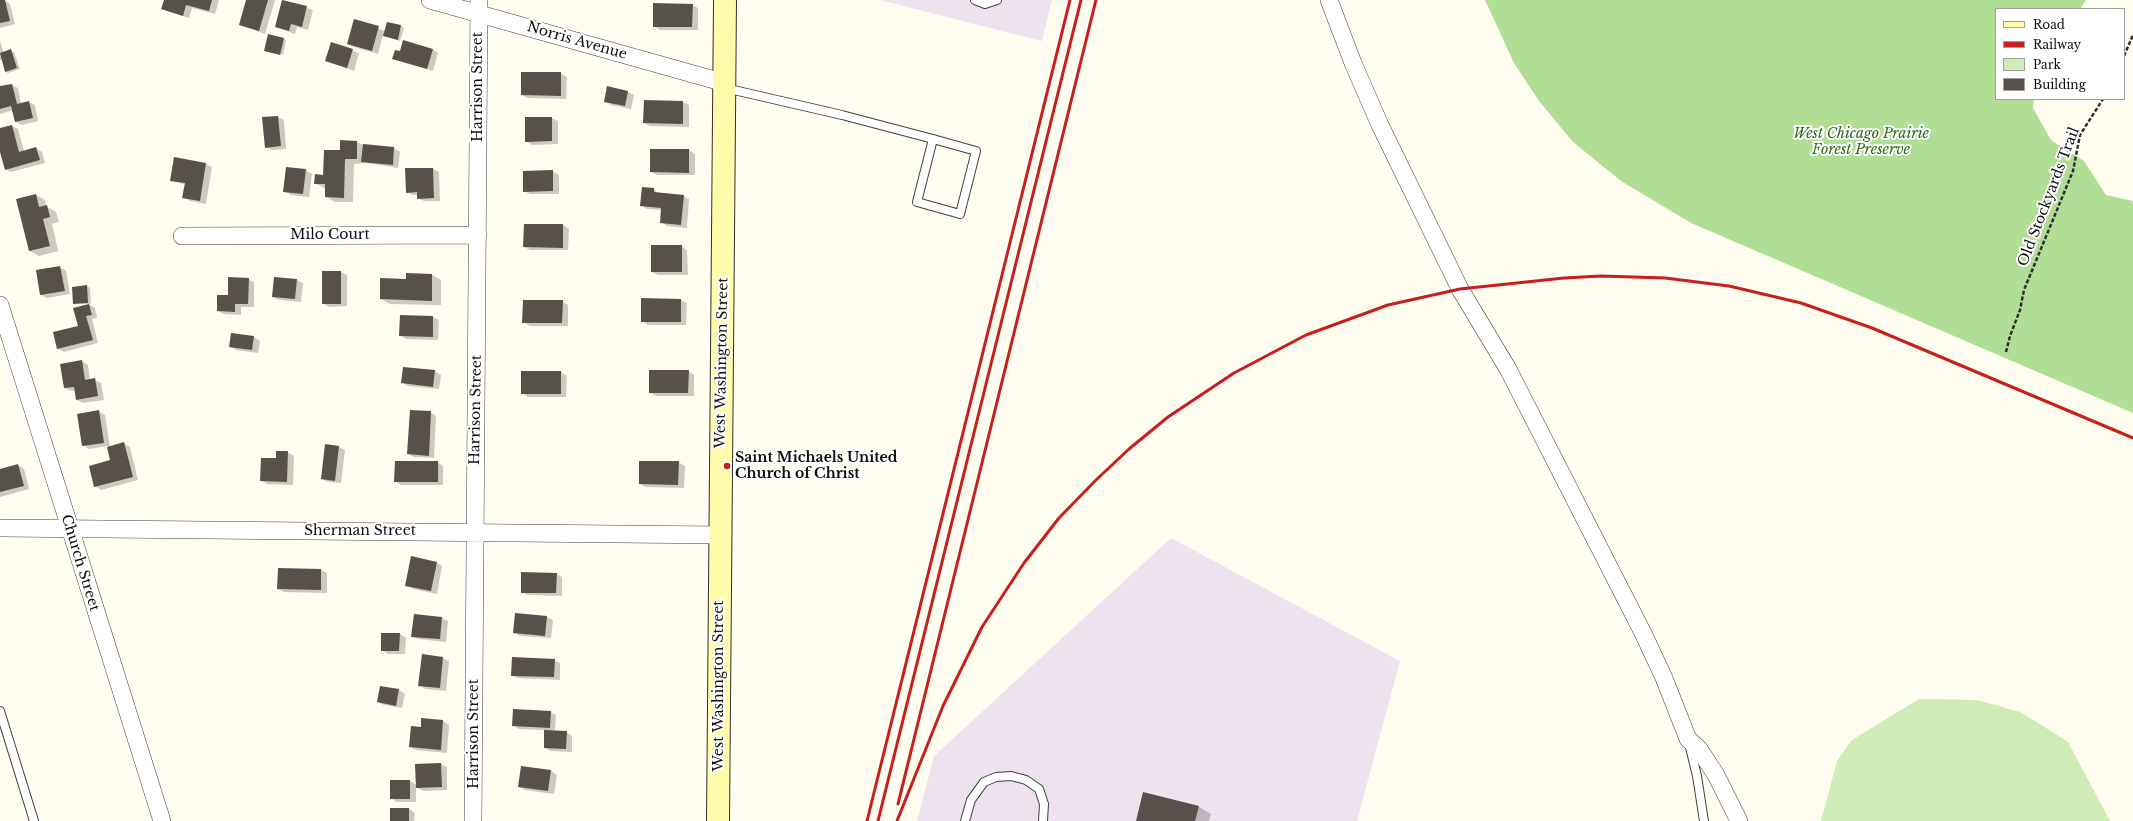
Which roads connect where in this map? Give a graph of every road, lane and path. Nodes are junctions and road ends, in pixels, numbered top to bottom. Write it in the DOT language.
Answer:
graph roads {
  1 [pos="430,0"];
  2 [pos="725,0"];
  3 [pos="975,0"];
  4 [pos="997,0"];
  5 [pos="1329,0"];
  6 [pos="479,7"];
  7 [pos="2133,35"];
  8 [pos="2125,54"];
  9 [pos="725,85"];
  10 [pos="2102,100"];
  11 [pos="933,139"];
  12 [pos="478,235"];
  13 [pos="182,236"];
  14 [pos="0,305"];
  15 [pos="2006,352"];
  16 [pos="0,528"];
  17 [pos="70,529"];
  18 [pos="475,532"];
  19 [pos="721,535"];
  20 [pos="0,711"];
  21 [pos="1688,739"];
  22 [pos="34,821"];
  23 [pos="162,821"];
  24 [pos="473,821"];
  25 [pos="718,821"];
  26 [pos="965,821"];
  27 [pos="1043,821"];
  28 [pos="1704,821"];
  29 [pos="1740,821"];
  1 -- 6 [label="street, Norris Avenue"];
  2 -- 9 [label="main road, West Washington Street"];
  3 -- 4 [label="lane"];
  5 -- 21 [label="street"];
  6 -- 9 [label="street, Norris Avenue"];
  6 -- 12 [label="street, Harrison Street"];
  7 -- 8 [label="path"];
  9 -- 11 [label="lane"];
  9 -- 19 [label="main road, West Washington Street"];
  10 -- 15 [label="path, Old Stockyards Trail"];
  11 -- 11 [label="lane"];
  12 -- 13 [label="street, Milo Court"];
  12 -- 18 [label="street, Harrison Street"];
  14 -- 17 [label="street, Church Street"];
  16 -- 17 [label="street, Sherman Street"];
  17 -- 18 [label="street, Sherman Street"];
  17 -- 23 [label="street, Church Street"];
  18 -- 19 [label="street, Sherman Street"];
  18 -- 24 [label="street, Harrison Street"];
  19 -- 25 [label="main road, West Washington Street"];
  20 -- 22 [label="lane"];
  21 -- 28 [label="lane"];
  21 -- 29 [label="street"];
  26 -- 27 [label="lane"];
}
